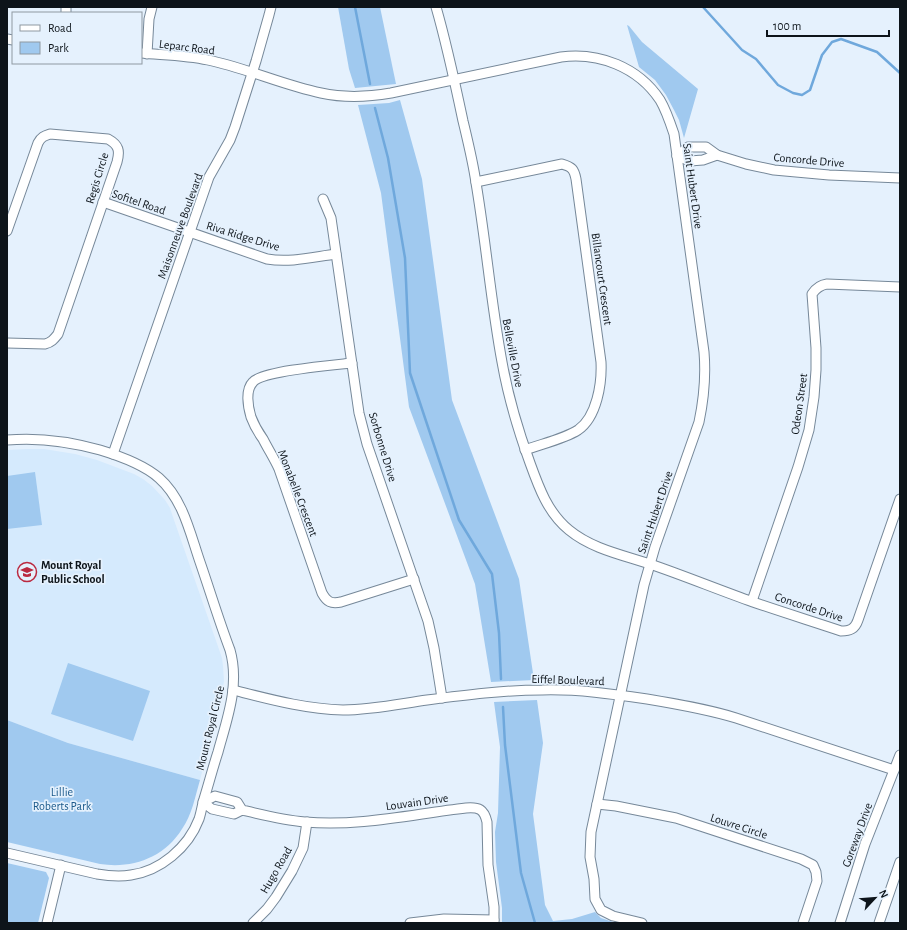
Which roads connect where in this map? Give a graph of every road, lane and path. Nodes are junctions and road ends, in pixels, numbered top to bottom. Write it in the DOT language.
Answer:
graph roads {
  1 [pos="152,7"];
  2 [pos="270,7"];
  3 [pos="436,7"];
  4 [pos="144,54"];
  5 [pos="252,73"];
  6 [pos="454,80"];
  7 [pos="717,155"];
  8 [pos="677,156"];
  9 [pos="900,178"];
  10 [pos="476,182"];
  11 [pos="323,199"];
  12 [pos="103,202"];
  13 [pos="7,231"];
  14 [pos="190,232"];
  15 [pos="336,254"];
  16 [pos="900,287"];
  17 [pos="7,343"];
  18 [pos="352,363"];
  19 [pos="7,440"];
  20 [pos="525,450"];
  21 [pos="113,454"];
  22 [pos="900,499"];
  23 [pos="650,564"];
  24 [pos="414,579"];
  25 [pos="752,601"];
  26 [pos="233,690"];
  27 [pos="621,695"];
  28 [pos="442,698"];
  29 [pos="900,755"];
  30 [pos="894,770"];
  31 [pos="204,802"];
  32 [pos="597,804"];
  33 [pos="242,810"];
  34 [pos="306,822"];
  35 [pos="7,852"];
  36 [pos="900,862"];
  37 [pos="61,866"];
  38 [pos="494,922"];
  39 [pos="47,923"];
  40 [pos="253,923"];
  41 [pos="410,923"];
  42 [pos="642,923"];
  43 [pos="802,923"];
  44 [pos="840,923"];
  45 [pos="879,923"];
  1 -- 4 [label="street"];
  2 -- 5 [label="street, Maisonneuve Boulevard"];
  3 -- 6 [label="street, Belleville Drive"];
  4 -- 5 [label="street, Leparc Road"];
  5 -- 6 [label="street, Saint Hubert Drive"];
  5 -- 14 [label="street, Maisonneuve Boulevard"];
  6 -- 8 [label="street, Saint Hubert Drive"];
  6 -- 10 [label="street, Belleville Drive"];
  7 -- 8 [label="street"];
  7 -- 8 [label="street, Concorde Drive"];
  7 -- 9 [label="street, Concorde Drive"];
  8 -- 23 [label="street, Saint Hubert Drive"];
  10 -- 20 [label="street, Belleville Drive"];
  10 -- 20 [label="street, Billancourt Crescent"];
  11 -- 15 [label="street, Sorbonne Drive"];
  12 -- 13 [label="street, Regis Circle"];
  12 -- 14 [label="street, Sofitel Road"];
  12 -- 17 [label="street, Regis Circle"];
  14 -- 15 [label="street, Riva Ridge Drive"];
  14 -- 21 [label="street, Maisonneuve Boulevard"];
  15 -- 18 [label="street, Sorbonne Drive"];
  16 -- 25 [label="street, Odeon Street"];
  18 -- 24 [label="street, Sorbonne Drive"];
  18 -- 24 [label="street, Monabelle Crescent"];
  19 -- 21 [label="street, Mount Royal Circle"];
  20 -- 23 [label="street, Belleville Drive"];
  21 -- 26 [label="street, Mount Royal Circle"];
  22 -- 25 [label="street, Concorde Drive"];
  23 -- 25 [label="street, Concorde Drive"];
  23 -- 27 [label="street, Saint Hubert Drive"];
  24 -- 28 [label="street, Sorbonne Drive"];
  26 -- 28 [label="street, Eiffel Boulevard"];
  26 -- 31 [label="street, Mount Royal Circle"];
  27 -- 28 [label="street, Eiffel Boulevard"];
  27 -- 30 [label="street, Eiffel Boulevard"];
  27 -- 32 [label="street"];
  29 -- 30 [label="street, Goreway Drive"];
  30 -- 44 [label="street, Goreway Drive"];
  31 -- 33 [label="street, Louvain Drive"];
  31 -- 33 [label="street, Louvain Drive"];
  31 -- 37 [label="street, Mount Royal Circle"];
  32 -- 42 [label="street"];
  32 -- 43 [label="street, Louvre Circle"];
  33 -- 34 [label="street, Louvain Drive"];
  34 -- 38 [label="street, Louvain Drive"];
  34 -- 40 [label="street, Hugo Road"];
  35 -- 37 [label="street, Mount Royal Circle"];
  36 -- 45 [label="street"];
  37 -- 39 [label="street"];
  38 -- 41 [label="street"];
}
